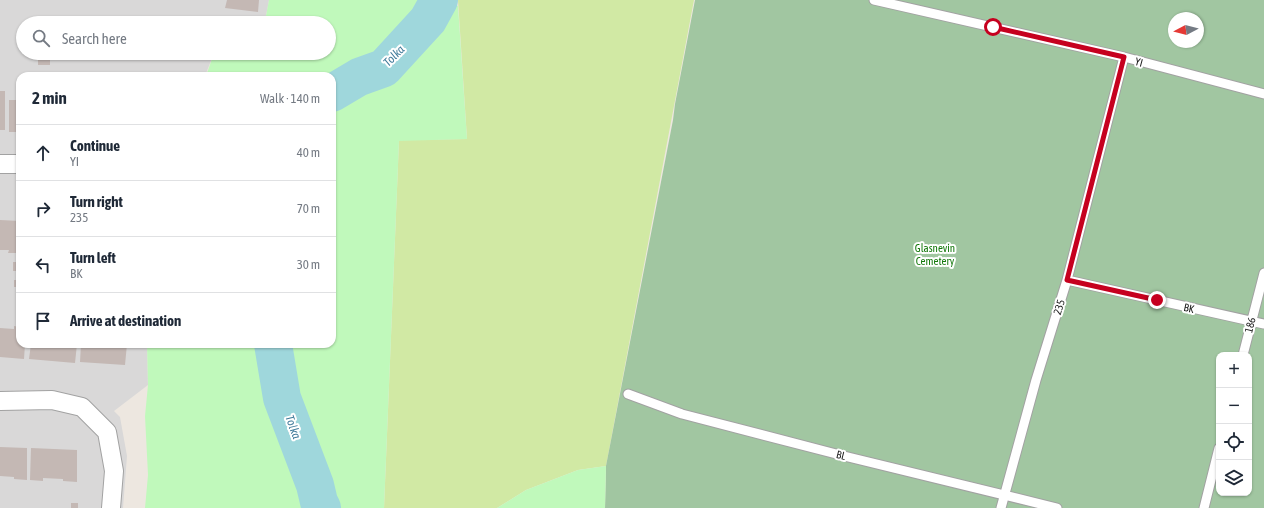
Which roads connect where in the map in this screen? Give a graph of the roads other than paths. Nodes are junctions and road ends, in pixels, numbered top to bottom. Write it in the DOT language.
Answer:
graph roads {
  1 [pos="874,0"];
  2 [pos="1124,57"];
  3 [pos="1264,94"];
  4 [pos="0,164"];
  5 [pos="16,164"];
  6 [pos="1264,273"];
  7 [pos="1067,280"];
  8 [pos="1251,321"];
  9 [pos="1264,324"];
  10 [pos="1243,352"];
  11 [pos="628,394"];
  12 [pos="0,401"];
  13 [pos="1216,460"];
  14 [pos="1005,495"];
  15 [pos="111,508"];
  16 [pos="1001,508"];
  17 [pos="1057,508"];
  18 [pos="1204,508"];
  1 -- 2 [label="lane, YI"];
  2 -- 3 [label="lane, YI"];
  2 -- 7 [label="lane, 235"];
  4 -- 5 [label="street"];
  6 -- 8 [label="lane, 186"];
  7 -- 8 [label="lane, BK"];
  7 -- 14 [label="lane, 235"];
  8 -- 9 [label="lane, BK"];
  8 -- 10 [label="lane, 186"];
  11 -- 14 [label="lane, BL"];
  12 -- 15 [label="street"];
  13 -- 18 [label="lane"];
  14 -- 16 [label="lane, 235"];
  14 -- 17 [label="lane, BL"];
}
